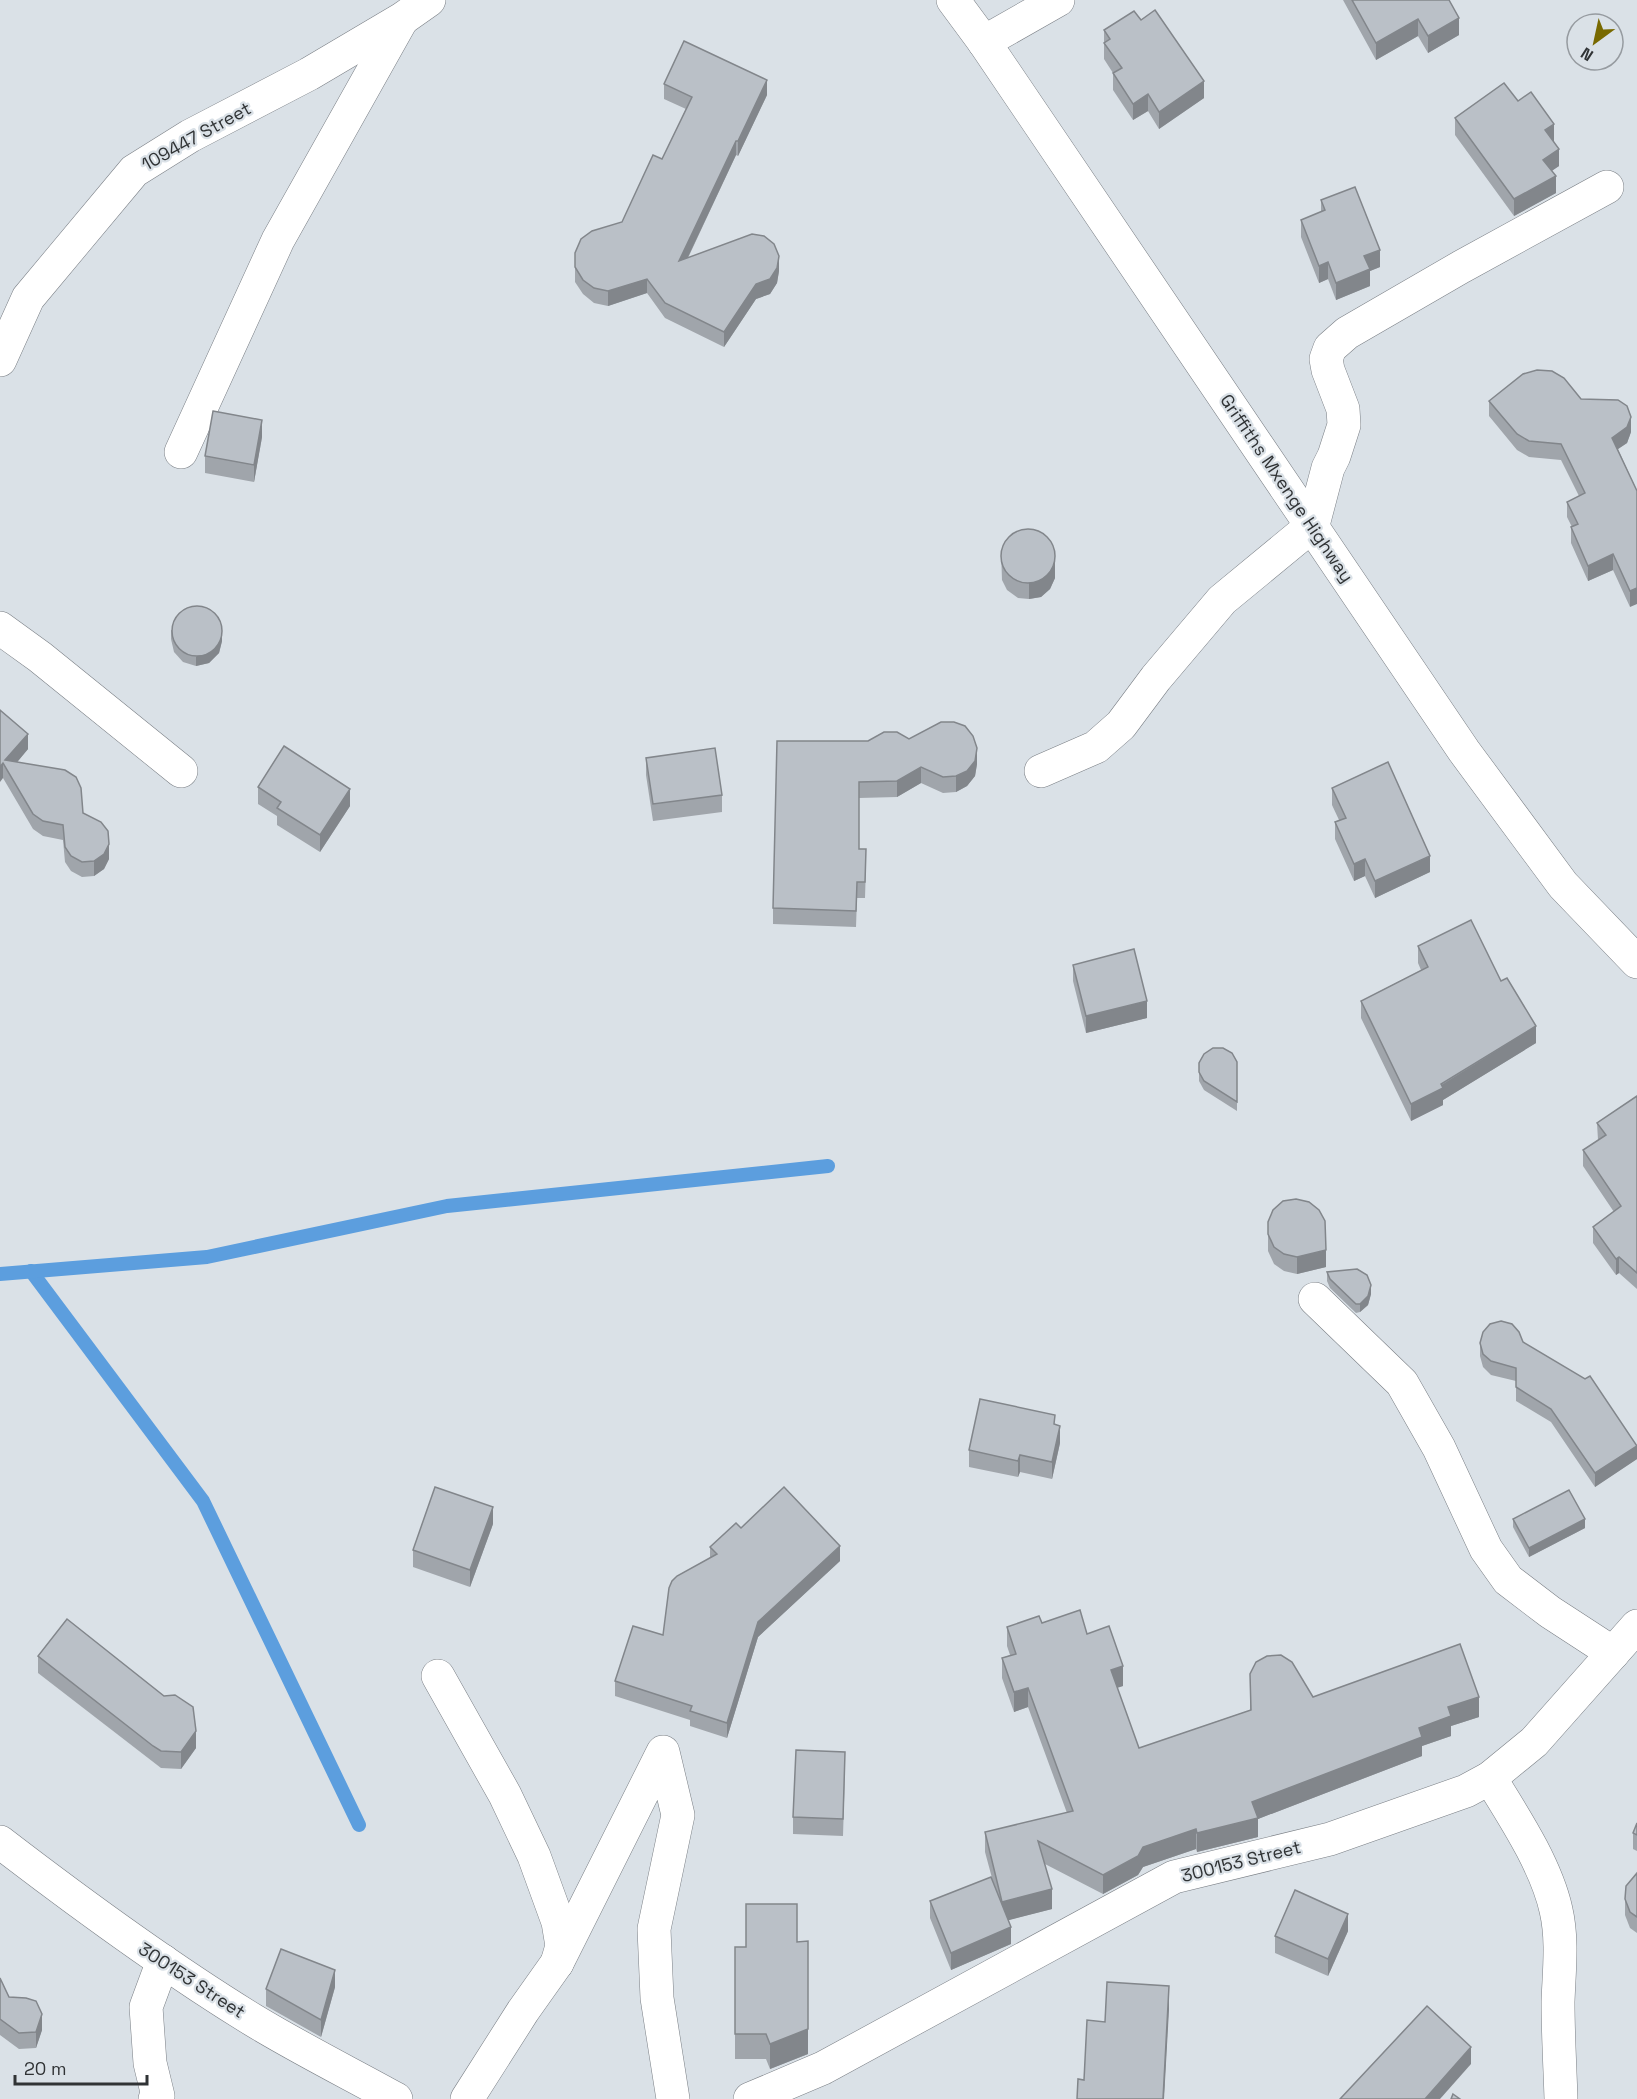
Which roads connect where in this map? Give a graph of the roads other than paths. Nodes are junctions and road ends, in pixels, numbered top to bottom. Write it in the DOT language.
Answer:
graph roads {
  1 [pos="429,0"];
  2 [pos="953,0"];
  3 [pos="1058,0"];
  4 [pos="402,19"];
  5 [pos="984,42"];
  6 [pos="1607,187"];
  7 [pos="0,360"];
  8 [pos="181,452"];
  9 [pos="1313,525"];
  10 [pos="0,628"];
  11 [pos="181,771"];
  12 [pos="1041,771"];
  13 [pos="1637,962"];
  14 [pos="1315,1299"];
  15 [pos="1637,1626"];
  16 [pos="1613,1653"];
  17 [pos="438,1676"];
  18 [pos="1491,1778"];
  19 [pos="0,1842"];
  20 [pos="163,1961"];
  21 [pos="557,1963"];
  22 [pos="155,2099"];
  23 [pos="396,2099"];
  24 [pos="467,2099"];
  25 [pos="673,2099"];
  26 [pos="750,2099"];
  27 [pos="1561,2099"];
  1 -- 4 [label="street, 109447 Street"];
  2 -- 5 [label="street, Griffiths Mxenge Highway"];
  3 -- 5 [label="street"];
  4 -- 7 [label="street, 109447 Street"];
  4 -- 8 [label="street"];
  5 -- 9 [label="street, Griffiths Mxenge Highway"];
  6 -- 9 [label="street"];
  9 -- 12 [label="street"];
  9 -- 13 [label="street, Griffiths Mxenge Highway"];
  10 -- 11 [label="street"];
  14 -- 16 [label="street"];
  15 -- 16 [label="street, 300153 Street"];
  16 -- 18 [label="street, 300153 Street"];
  17 -- 21 [label="street"];
  18 -- 26 [label="street, 300153 Street"];
  18 -- 27 [label="street"];
  19 -- 20 [label="street, 300153 Street"];
  20 -- 22 [label="street"];
  20 -- 23 [label="street, 300153 Street"];
  21 -- 24 [label="street"];
  21 -- 25 [label="street"];
}
